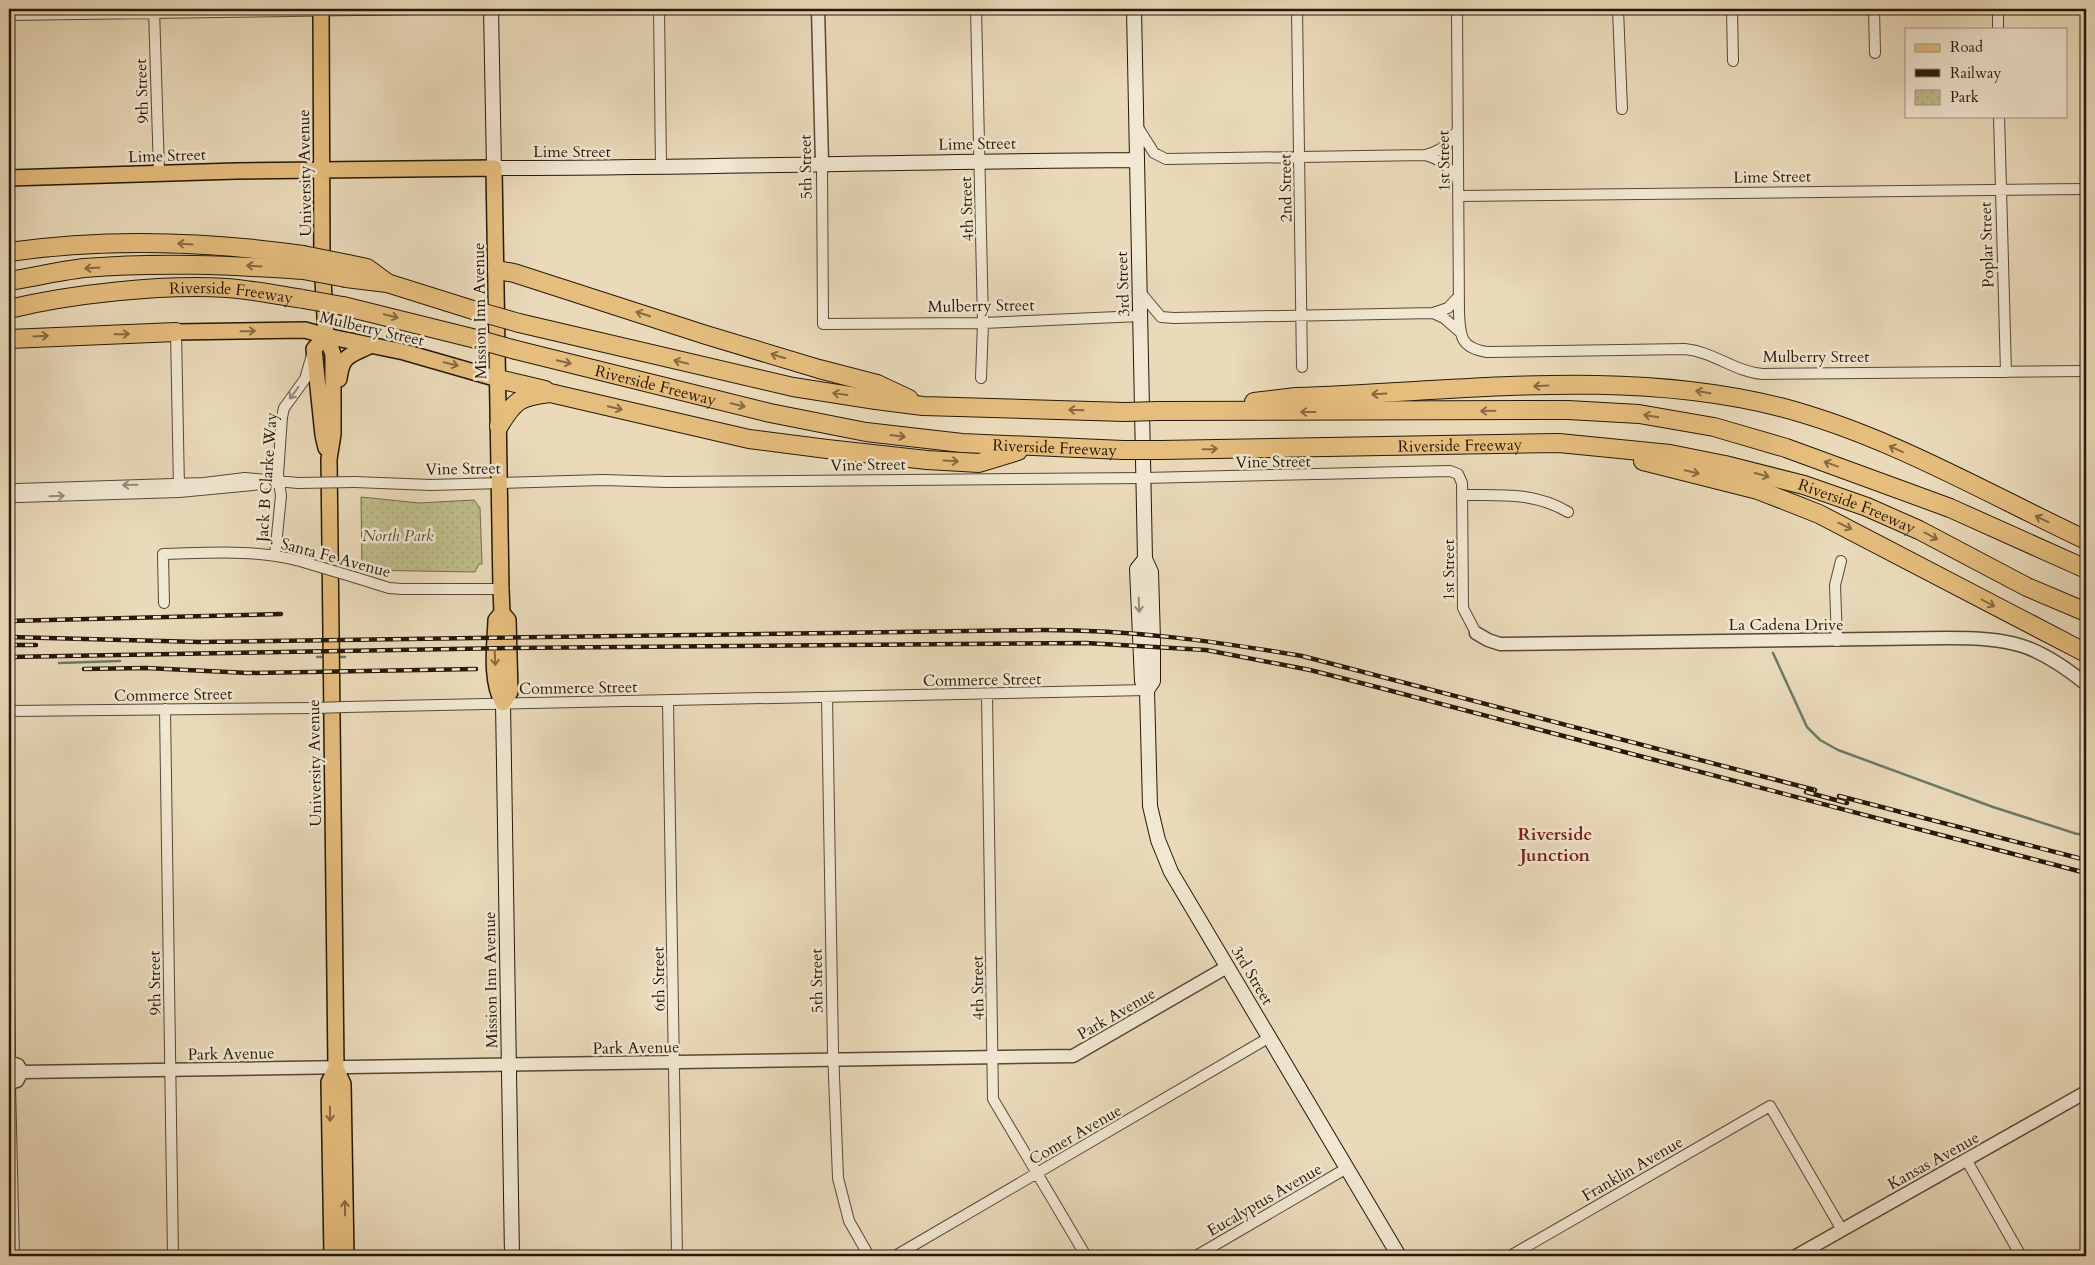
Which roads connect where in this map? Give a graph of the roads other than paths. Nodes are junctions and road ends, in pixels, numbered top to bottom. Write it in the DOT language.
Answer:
graph roads {
  1 [pos="321,9"];
  2 [pos="427,9"];
  3 [pos="491,9"];
  4 [pos="659,9"];
  5 [pos="818,9"];
  6 [pos="976,9"];
  7 [pos="1134,9"];
  8 [pos="1297,9"];
  9 [pos="1618,9"];
  10 [pos="1732,9"];
  11 [pos="1874,9"];
  12 [pos="1998,9"];
  13 [pos="154,11"];
  14 [pos="1455,12"];
  15 [pos="9,15"];
  16 [pos="1998,28"];
  17 [pos="1876,53"];
  18 [pos="1733,61"];
  19 [pos="1622,109"];
  20 [pos="1999,118"];
  21 [pos="1136,124"];
  22 [pos="1458,131"];
  23 [pos="1425,154"];
  24 [pos="1299,156"];
  25 [pos="980,160"];
  26 [pos="1136,160"];
  27 [pos="822,163"];
  28 [pos="660,167"];
  29 [pos="494,168"];
  30 [pos="321,169"];
  31 [pos="158,172"];
  32 [pos="9,178"];
  33 [pos="1458,181"];
  34 [pos="2086,189"];
  35 [pos="2000,191"];
  36 [pos="1459,196"];
  37 [pos="9,252"];
  38 [pos="303,262"];
  39 [pos="497,270"];
  40 [pos="9,281"];
  41 [pos="1140,292"];
  42 [pos="1459,296"];
  43 [pos="9,308"];
  44 [pos="1433,313"];
  45 [pos="1302,315"];
  46 [pos="1140,316"];
  47 [pos="983,323"];
  48 [pos="824,324"];
  49 [pos="176,332"];
  50 [pos="1460,332"];
  51 [pos="326,336"];
  52 [pos="9,339"];
  53 [pos="369,346"];
  54 [pos="314,349"];
  55 [pos="1302,367"];
  56 [pos="2086,371"];
  57 [pos="2006,372"];
  58 [pos="981,378"];
  59 [pos="498,379"];
  60 [pos="550,393"];
  61 [pos="333,398"];
  62 [pos="923,406"];
  63 [pos="1179,411"];
  64 [pos="499,426"];
  65 [pos="1559,443"];
  66 [pos="1030,447"];
  67 [pos="329,459"];
  68 [pos="1458,474"];
  69 [pos="1144,478"];
  70 [pos="279,482"];
  71 [pos="500,483"];
  72 [pos="179,488"];
  73 [pos="9,493"];
  74 [pos="1462,495"];
  75 [pos="1568,512"];
  76 [pos="1980,520"];
  77 [pos="2086,540"];
  78 [pos="275,555"];
  79 [pos="2086,556"];
  80 [pos="1840,561"];
  81 [pos="2086,569"];
  82 [pos="2027,587"];
  83 [pos="501,589"];
  84 [pos="164,603"];
  85 [pos="2086,612"];
  86 [pos="2086,623"];
  87 [pos="1476,632"];
  88 [pos="1837,641"];
  89 [pos="2086,653"];
  90 [pos="2086,684"];
  91 [pos="1147,690"];
  92 [pos="987,695"];
  93 [pos="827,698"];
  94 [pos="668,701"];
  95 [pos="503,703"];
  96 [pos="165,709"];
  97 [pos="9,712"];
  98 [pos="1227,967"];
  99 [pos="9,981"];
  100 [pos="1270,1037"];
  101 [pos="993,1058"];
  102 [pos="833,1060"];
  103 [pos="9,1062"];
  104 [pos="674,1062"];
  105 [pos="508,1065"];
  106 [pos="336,1068"];
  107 [pos="171,1070"];
  108 [pos="22,1072"];
  109 [pos="10,1084"];
  110 [pos="2086,1092"];
  111 [pos="1966,1161"];
  112 [pos="1348,1168"];
  113 [pos="1036,1173"];
  114 [pos="1842,1230"];
  115 [pos="14,1256"];
  116 [pos="173,1256"];
  117 [pos="332,1256"];
  118 [pos="346,1256"];
  119 [pos="512,1256"];
  120 [pos="677,1256"];
  121 [pos="869,1256"];
  122 [pos="895,1256"];
  123 [pos="1086,1256"];
  124 [pos="1196,1256"];
  125 [pos="1399,1256"];
  126 [pos="1510,1256"];
  127 [pos="1796,1256"];
  128 [pos="2022,1256"];
  1 -- 2 [label="street"];
  1 -- 13 [label="street"];
  1 -- 30 [label="main road, University Avenue"];
  3 -- 29 [label="main road, Mission Inn Avenue"];
  4 -- 28 [label="street"];
  5 -- 27 [label="street, 5th Street"];
  6 -- 25 [label="street, 4th Street"];
  7 -- 21 [label="main road, 3rd Street"];
  8 -- 24 [label="street, 2nd Street"];
  9 -- 19 [label="street"];
  10 -- 18 [label="street"];
  11 -- 17 [label="street"];
  12 -- 16 [label="street"];
  13 -- 15 [label="street"];
  13 -- 31 [label="street, 9th Street"];
  14 -- 22 [label="street, 1st Street"];
  20 -- 35 [label="street, Poplar Street"];
  21 -- 24 [label="street"];
  21 -- 26 [label="main road, 3rd Street"];
  22 -- 23 [label="street"];
  22 -- 33 [label="street, 1st Street"];
  23 -- 24 [label="street"];
  23 -- 33 [label="street"];
  24 -- 45 [label="street, 2nd Street"];
  25 -- 26 [label="main road, Lime Street"];
  25 -- 27 [label="main road, Lime Street"];
  25 -- 47 [label="street, 4th Street"];
  26 -- 41 [label="main road, 3rd Street"];
  27 -- 28 [label="main road, Lime Street"];
  27 -- 48 [label="street, 5th Street"];
  28 -- 29 [label="main road, Lime Street"];
  29 -- 30 [label="main road, Lime Street"];
  29 -- 39 [label="main road, Mission Inn Avenue"];
  30 -- 31 [label="main road, Lime Street"];
  30 -- 51 [label="main road, University Avenue"];
  31 -- 32 [label="main road, Lime Street"];
  33 -- 36 [label="street, 1st Street"];
  34 -- 35 [label="street, Lime Street"];
  35 -- 36 [label="street, Lime Street"];
  35 -- 57 [label="street, Poplar Street"];
  36 -- 42 [label="street, 1st Street"];
  38 -- 37 [label="highway, one-way"];
  38 -- 40 [label="highway, Riverside Freeway, one-way"];
  62 -- 38 [label="highway, Riverside Freeway, one-way, bridge"];
  39 -- 59 [label="main road, Mission Inn Avenue"];
  62 -- 39 [label="highway, one-way"];
  41 -- 45 [label="street"];
  41 -- 46 [label="main road, 3rd Street"];
  42 -- 44 [label="street"];
  42 -- 50 [label="street, 1st Street"];
  43 -- 66 [label="highway, Riverside Freeway, one-way, bridge"];
  44 -- 45 [label="street"];
  44 -- 50 [label="street, Mulberry Street"];
  45 -- 55 [label="street, 2nd Street"];
  46 -- 47 [label="street, Mulberry Street"];
  46 -- 69 [label="main road, 3rd Street"];
  47 -- 48 [label="street, Mulberry Street"];
  47 -- 58 [label="street, 4th Street"];
  49 -- 51 [label="main road, Mulberry Street, one-way"];
  52 -- 49 [label="highway, one-way"];
  49 -- 72 [label="street"];
  50 -- 57 [label="street, Mulberry Street"];
  51 -- 53 [label="main road, Mulberry Street"];
  51 -- 54 [label="main road"];
  51 -- 61 [label="main road, University Avenue"];
  53 -- 59 [label="main road, Mulberry Street, one-way"];
  53 -- 61 [label="main road"];
  54 -- 67 [label="main road, University Avenue"];
  54 -- 70 [label="street, Jack B Clarke Way, one-way"];
  56 -- 57 [label="street, Mulberry Street"];
  59 -- 60 [label="highway"];
  59 -- 64 [label="main road, Mission Inn Avenue"];
  60 -- 64 [label="highway"];
  60 -- 66 [label="highway, one-way"];
  61 -- 67 [label="main road, University Avenue"];
  63 -- 62 [label="highway, Riverside Freeway, one-way, bridge"];
  76 -- 63 [label="highway, Riverside Freeway, one-way"];
  77 -- 63 [label="highway, one-way"];
  64 -- 71 [label="main road, Mission Inn Avenue"];
  66 -- 65 [label="highway, Riverside Freeway, one-way, bridge"];
  65 -- 82 [label="highway, Riverside Freeway, one-way"];
  65 -- 89 [label="highway, one-way"];
  67 -- 106 [label="main road, University Avenue"];
  68 -- 69 [label="street, Vine Street"];
  68 -- 74 [label="street, 1st Street"];
  69 -- 71 [label="street, Vine Street"];
  69 -- 91 [label="main road, 3rd Street"];
  70 -- 71 [label="street, Vine Street, bridge"];
  70 -- 72 [label="street, Vine Street"];
  70 -- 78 [label="street, Jack B Clarke Way"];
  71 -- 83 [label="main road, Mission Inn Avenue"];
  72 -- 73 [label="street, Vine Street"];
  74 -- 75 [label="street"];
  74 -- 87 [label="street, 1st Street"];
  76 -- 79 [label="highway"];
  76 -- 81 [label="highway, Riverside Freeway"];
  78 -- 83 [label="street, Santa Fe Avenue, bridge"];
  78 -- 84 [label="street, Santa Fe Avenue"];
  80 -- 88 [label="street"];
  82 -- 85 [label="highway, Riverside Freeway"];
  82 -- 86 [label="highway"];
  83 -- 95 [label="main road, Mission Inn Avenue"];
  87 -- 88 [label="street, La Cadena Drive"];
  88 -- 90 [label="street, La Cadena Drive"];
  91 -- 92 [label="street, Commerce Street"];
  91 -- 98 [label="main road, 3rd Street"];
  92 -- 93 [label="street, Commerce Street"];
  92 -- 101 [label="street, 4th Street"];
  93 -- 94 [label="street, Commerce Street"];
  93 -- 102 [label="street, 5th Street"];
  94 -- 95 [label="street, Commerce Street"];
  94 -- 104 [label="street, 6th Street"];
  95 -- 96 [label="street, Commerce Street, bridge"];
  95 -- 105 [label="main road, Mission Inn Avenue"];
  96 -- 97 [label="street, Commerce Street"];
  96 -- 107 [label="street, 9th Street"];
  98 -- 100 [label="main road, 3rd Street"];
  98 -- 101 [label="street, Park Avenue"];
  99 -- 103 [label="street"];
  100 -- 112 [label="main road, 3rd Street"];
  100 -- 113 [label="street, Comer Avenue"];
  101 -- 102 [label="street, Park Avenue"];
  101 -- 113 [label="street, 4th Street"];
  102 -- 104 [label="street, Park Avenue"];
  102 -- 121 [label="street, 5th Street"];
  103 -- 108 [label="street"];
  104 -- 105 [label="street, Park Avenue"];
  104 -- 120 [label="street, 6th Street"];
  105 -- 106 [label="street, Park Avenue"];
  105 -- 119 [label="main road, Mission Inn Avenue"];
  106 -- 107 [label="street, Park Avenue"];
  106 -- 117 [label="main road, University Avenue, one-way"];
  118 -- 106 [label="main road, University Avenue, one-way"];
  107 -- 108 [label="street, Park Avenue"];
  107 -- 116 [label="street, 9th Street"];
  108 -- 109 [label="street"];
  109 -- 115 [label="street"];
  110 -- 111 [label="street, Kansas Avenue"];
  111 -- 114 [label="street, Kansas Avenue"];
  111 -- 128 [label="street"];
  112 -- 124 [label="street, Eucalyptus Avenue"];
  112 -- 125 [label="main road, 3rd Street"];
  113 -- 122 [label="street, Comer Avenue"];
  113 -- 123 [label="street, 4th Street"];
  114 -- 126 [label="street, Franklin Avenue"];
  114 -- 127 [label="street, Kansas Avenue"];
}
